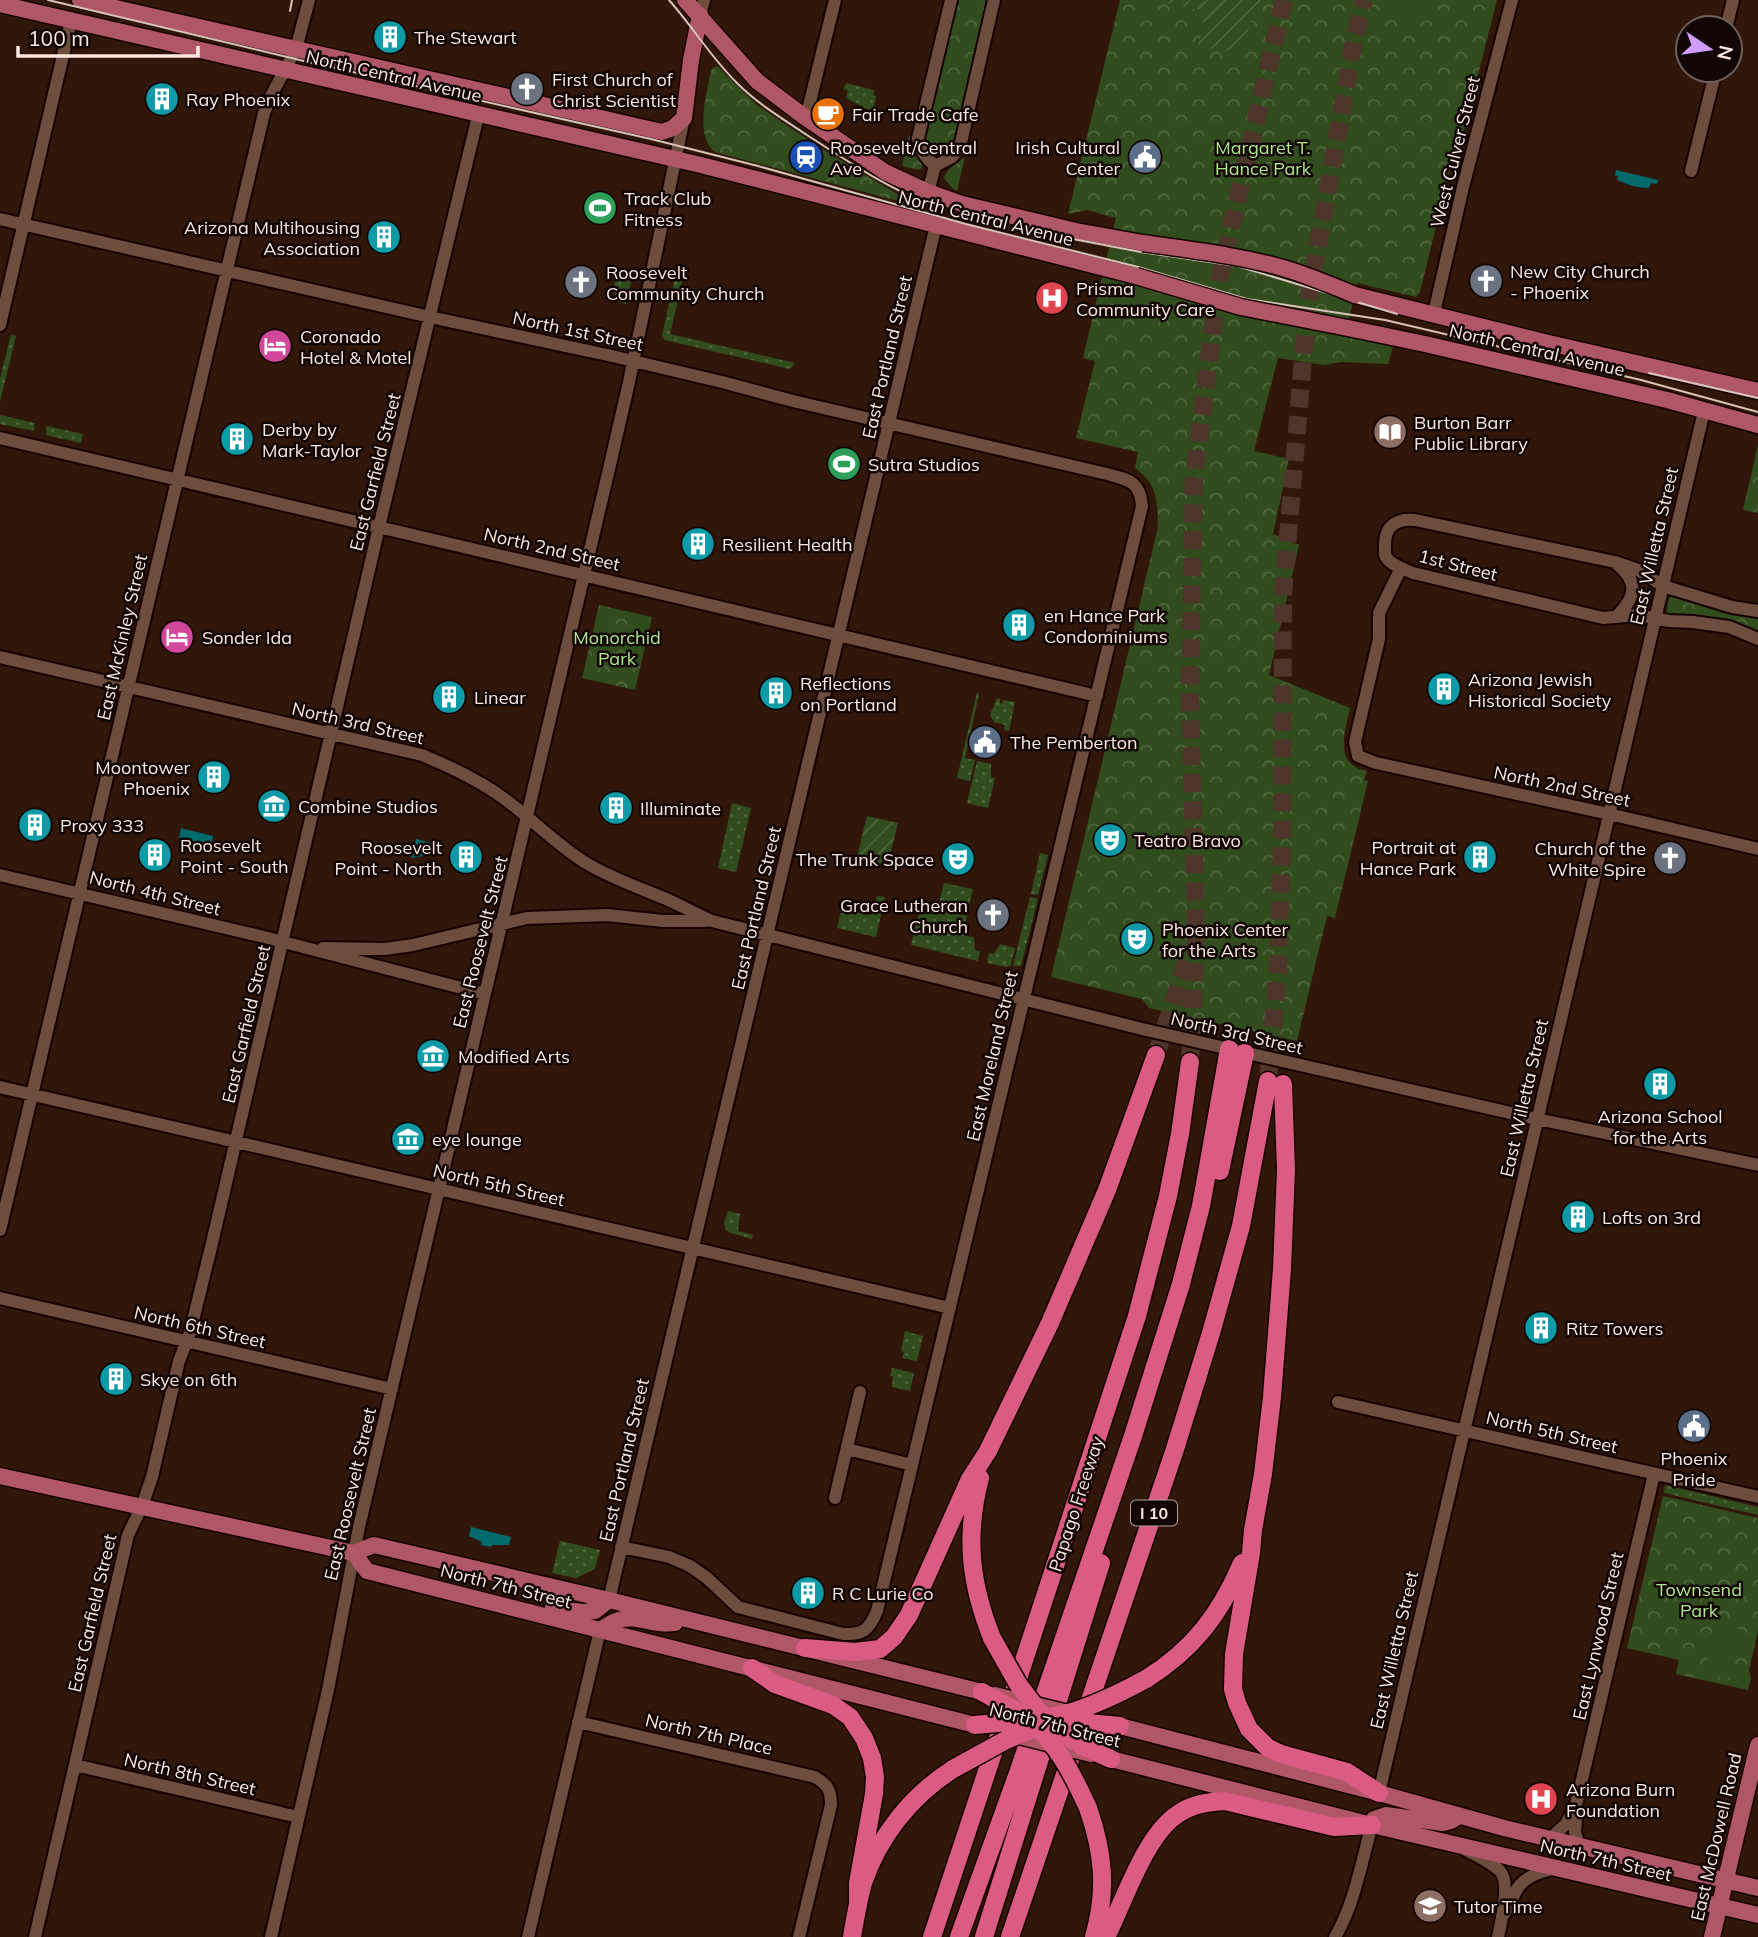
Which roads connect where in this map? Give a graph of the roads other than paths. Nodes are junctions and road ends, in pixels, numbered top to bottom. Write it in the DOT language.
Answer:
graph roads {
  1 [pos="80,0"];
  2 [pos="309,0"];
  3 [pos="835,0"];
  4 [pos="951,0"];
  5 [pos="994,0"];
  6 [pos="1512,0"];
  7 [pos="0,4"];
  8 [pos="690,4"];
  9 [pos="71,21"];
  10 [pos="291,59"];
  11 [pos="388,70"];
  12 [pos="1713,84"];
  13 [pos="478,116"];
  14 [pos="684,118"];
  15 [pos="806,118"];
  16 [pos="519,124"];
  17 [pos="676,160"];
  18 [pos="935,166"];
  19 [pos="1691,171"];
  20 [pos="928,192"];
  21 [pos="0,219"];
  22 [pos="24,224"];
  23 [pos="936,225"];
  24 [pos="227,271"];
  25 [pos="1434,313"];
  26 [pos="430,317"];
  27 [pos="0,325"];
  28 [pos="634,361"];
  29 [pos="1758,391"];
  30 [pos="1704,411"];
  31 [pos="889,423"];
  32 [pos="1758,425"];
  33 [pos="0,438"];
  34 [pos="178,480"];
  35 [pos="1141,494"];
  36 [pos="379,527"];
  37 [pos="1615,562"];
  38 [pos="1401,568"];
  39 [pos="585,574"];
  40 [pos="1663,586"];
  41 [pos="1758,611"];
  42 [pos="1617,616"];
  43 [pos="1655,619"];
  44 [pos="839,635"];
  45 [pos="1758,639"];
  46 [pos="0,657"];
  47 [pos="128,688"];
  48 [pos="1097,696"];
  49 [pos="331,735"];
  50 [pos="1609,814"];
  51 [pos="527,818"];
  52 [pos="1758,849"];
  53 [pos="0,875"];
  54 [pos="80,893"];
  55 [pos="712,921"];
  56 [pos="502,924"];
  57 [pos="767,935"];
  58 [pos="283,942"];
  59 [pos="301,947"];
  60 [pos="485,994"];
  61 [pos="1023,999"];
  62 [pos="1237,1051"];
  63 [pos="1156,1055"];
  64 [pos="1190,1062"];
  65 [pos="0,1087"];
  66 [pos="32,1095"];
  67 [pos="1537,1119"];
  68 [pos="236,1142"];
  69 [pos="1758,1165"];
  70 [pos="438,1189"];
  71 [pos="0,1230"];
  72 [pos="693,1248"];
  73 [pos="0,1298"];
  74 [pos="950,1308"];
  75 [pos="186,1342"];
  76 [pos="392,1389"];
  77 [pos="860,1392"];
  78 [pos="1338,1402"];
  79 [pos="1464,1429"];
  80 [pos="846,1449"];
  81 [pos="988,1451"];
  82 [pos="912,1465"];
  83 [pos="1654,1474"];
  84 [pos="0,1476"];
  85 [pos="1758,1497"];
  86 [pos="835,1499"];
  87 [pos="142,1506"];
  88 [pos="1253,1530"];
  89 [pos="621,1547"];
  90 [pos="354,1553"];
  91 [pos="609,1600"];
  92 [pos="526,1610"];
  93 [pos="688,1620"];
  94 [pos="600,1630"];
  95 [pos="805,1648"];
  96 [pos="752,1668"];
  97 [pos="982,1692"];
  98 [pos="1068,1713"];
  99 [pos="1038,1718"];
  100 [pos="578,1722"];
  101 [pos="975,1725"];
  102 [pos="1120,1726"];
  103 [pos="1017,1735"];
  104 [pos="1052,1744"];
  105 [pos="1758,1745"];
  106 [pos="1111,1759"];
  107 [pos="75,1765"];
  108 [pos="1379,1793"];
  109 [pos="1576,1805"];
  110 [pos="1458,1816"];
  111 [pos="298,1817"];
  112 [pos="1372,1825"];
  113 [pos="1550,1839"];
  114 [pos="1458,1845"];
  115 [pos="1579,1846"];
  116 [pos="1555,1868"];
  117 [pos="1725,1880"];
  118 [pos="1758,1888"];
  119 [pos="858,1906"];
  120 [pos="1719,1906"];
  121 [pos="1758,1915"];
  122 [pos="1502,1917"];
  123 [pos="35,1937"];
  124 [pos="271,1937"];
  125 [pos="528,1937"];
  126 [pos="799,1937"];
  127 [pos="852,1937"];
  128 [pos="932,1937"];
  129 [pos="959,1937"];
  130 [pos="985,1937"];
  131 [pos="1010,1937"];
  132 [pos="1094,1937"];
  133 [pos="1106,1937"];
  134 [pos="1335,1937"];
  135 [pos="1498,1937"];
  136 [pos="1712,1937"];
  1 -- 10 [label="main road, North Central Avenue"];
  2 -- 10 [label="street, East McKinley Street"];
  3 -- 15 [label="street"];
  4 -- 18 [label="street"];
  5 -- 18 [label="street"];
  6 -- 25 [label="street, West Culver Street"];
  7 -- 9 [label="main road, North Central Avenue"];
  8 -- 14 [label="main road"];
  8 -- 15 [label="main road, North Central Avenue"];
  9 -- 10 [label="main road, North Central Avenue"];
  9 -- 22 [label="street"];
  10 -- 11 [label="main road, North Central Avenue"];
  10 -- 13 [label="main road, North Central Avenue"];
  10 -- 24 [label="street, East McKinley Street"];
  11 -- 14 [label="main road, North Central Avenue"];
  11 -- 16 [label="main road"];
  12 -- 19 [label="street"];
  13 -- 16 [label="main road, North Central Avenue"];
  13 -- 26 [label="street, East Garfield Street"];
  14 -- 17 [label="street, East Roosevelt Street"];
  15 -- 20 [label="main road, North Central Avenue"];
  16 -- 17 [label="main road, North Central Avenue"];
  17 -- 23 [label="main road, North Central Avenue"];
  17 -- 28 [label="street, East Roosevelt Street"];
  18 -- 20 [label="street"];
  20 -- 25 [label="main road, North Central Avenue, bridge"];
  21 -- 22 [label="street, North 1st Street"];
  22 -- 24 [label="street, North 1st Street"];
  22 -- 27 [label="street"];
  23 -- 30 [label="main road, North Central Avenue, bridge"];
  23 -- 31 [label="street, East Portland Street"];
  24 -- 26 [label="street, North 1st Street"];
  24 -- 34 [label="street, East McKinley Street"];
  25 -- 29 [label="main road, North Central Avenue"];
  26 -- 28 [label="street, North 1st Street"];
  26 -- 36 [label="street, East Garfield Street"];
  28 -- 31 [label="street, North 1st Street"];
  28 -- 39 [label="street, East Roosevelt Street"];
  30 -- 32 [label="main road, North Central Avenue"];
  30 -- 40 [label="street, East Willetta Street"];
  31 -- 35 [label="street, North 1st Street"];
  31 -- 44 [label="street, East Portland Street"];
  33 -- 34 [label="street, North 2nd Street"];
  34 -- 36 [label="street, North 2nd Street"];
  34 -- 47 [label="street, East McKinley Street"];
  35 -- 48 [label="street, East Moreland Street"];
  36 -- 39 [label="street, North 2nd Street"];
  36 -- 49 [label="street, East Garfield Street"];
  37 -- 38 [label="street, 1st Street"];
  37 -- 40 [label="street, 1st Street"];
  37 -- 42 [label="street"];
  38 -- 42 [label="street, 1st Street"];
  38 -- 50 [label="street, North 2nd Street"];
  39 -- 44 [label="street, North 2nd Street"];
  39 -- 51 [label="street, East Roosevelt Street"];
  40 -- 41 [label="street"];
  40 -- 43 [label="street, East Willetta Street"];
  42 -- 43 [label="street, 1st Street"];
  43 -- 45 [label="street"];
  43 -- 50 [label="street, East Willetta Street"];
  44 -- 48 [label="street, North 2nd Street"];
  44 -- 57 [label="street, East Portland Street"];
  46 -- 47 [label="street, North 3rd Street"];
  47 -- 49 [label="street, North 3rd Street"];
  47 -- 54 [label="street, East McKinley Street"];
  48 -- 61 [label="street, East Moreland Street"];
  49 -- 51 [label="street, North 3rd Street"];
  49 -- 58 [label="street, East Garfield Street"];
  50 -- 52 [label="street, North 2nd Street"];
  50 -- 67 [label="street, East Willetta Street"];
  51 -- 55 [label="street, North 3rd Street"];
  51 -- 56 [label="street, East Roosevelt Street"];
  53 -- 54 [label="street, North 4th Street"];
  54 -- 58 [label="street, North 4th Street"];
  54 -- 66 [label="street, East McKinley Street"];
  55 -- 56 [label="street, North 3rd Street"];
  55 -- 57 [label="street, North 3rd Street"];
  56 -- 59 [label="street, North 4th Street"];
  56 -- 60 [label="street, East Roosevelt Street"];
  57 -- 61 [label="street, North 3rd Street"];
  57 -- 72 [label="street, East Portland Street"];
  58 -- 59 [label="street, North 4th Street"];
  58 -- 68 [label="street, East Garfield Street"];
  59 -- 60 [label="street, North 4th Street"];
  60 -- 70 [label="street, East Roosevelt Street"];
  61 -- 62 [label="street, North 3rd Street"];
  61 -- 74 [label="street, East Moreland Street"];
  62 -- 67 [label="street, North 3rd Street"];
  62 -- 129 [label="highway"];
  62 -- 130 [label="highway"];
  63 -- 81 [label="highway"];
  64 -- 128 [label="highway, Papago Freeway"];
  65 -- 66 [label="street, North 5th Street"];
  66 -- 68 [label="street, North 5th Street"];
  66 -- 71 [label="street, East McKinley Street"];
  67 -- 69 [label="street, North 3rd Street"];
  67 -- 79 [label="street, East Willetta Street"];
  68 -- 70 [label="street, North 5th Street"];
  68 -- 75 [label="street, East Garfield Street"];
  70 -- 72 [label="street, North 5th Street"];
  70 -- 76 [label="street, East Roosevelt Street"];
  72 -- 74 [label="street, North 5th Street"];
  72 -- 89 [label="street, East Portland Street"];
  73 -- 75 [label="street, North 6th Street"];
  74 -- 82 [label="street, East Moreland Street"];
  75 -- 76 [label="street, North 6th Street"];
  75 -- 87 [label="street, East Garfield Street"];
  76 -- 90 [label="street, East Roosevelt Street"];
  77 -- 80 [label="street"];
  78 -- 79 [label="street, North 5th Street"];
  79 -- 83 [label="street, North 5th Street"];
  79 -- 108 [label="street, East Willetta Street"];
  80 -- 82 [label="street"];
  80 -- 86 [label="street"];
  81 -- 95 [label="highway"];
  81 -- 99 [label="highway, bridge"];
  82 -- 89 [label="street, East Moreland Street"];
  83 -- 85 [label="street, North 5th Street"];
  83 -- 109 [label="street, East Lynwood Street"];
  84 -- 87 [label="main road, North 7th Street"];
  87 -- 90 [label="main road, North 7th Street"];
  87 -- 107 [label="street, East Garfield Street"];
  88 -- 98 [label="highway, bridge"];
  88 -- 108 [label="highway"];
  88 -- 131 [label="highway, I 10"];
  89 -- 91 [label="street, East Portland Street"];
  90 -- 91 [label="main road, North 7th Street"];
  90 -- 92 [label="main road, North 7th Street"];
  90 -- 111 [label="street, East Roosevelt Street"];
  91 -- 92 [label="main road"];
  91 -- 93 [label="main road, North 7th Street"];
  92 -- 94 [label="main road, North 7th Street"];
  93 -- 94 [label="main road"];
  93 -- 95 [label="main road, North 7th Street"];
  94 -- 96 [label="main road, North 7th Street"];
  94 -- 100 [label="street"];
  95 -- 97 [label="main road, North 7th Street"];
  96 -- 101 [label="main road, North 7th Street"];
  96 -- 119 [label="highway"];
  97 -- 99 [label="highway, bridge"];
  98 -- 99 [label="highway, bridge"];
  98 -- 102 [label="main road, North 7th Street, bridge"];
  99 -- 101 [label="highway, bridge"];
  99 -- 102 [label="highway, bridge"];
  99 -- 103 [label="highway, bridge"];
  99 -- 104 [label="highway, bridge"];
  99 -- 106 [label="highway, bridge"];
  100 -- 125 [label="street"];
  100 -- 126 [label="street, North 7th Place"];
  101 -- 103 [label="main road, North 7th Street, bridge"];
  102 -- 108 [label="main road, North 7th Street"];
  103 -- 104 [label="main road, North 7th Street, bridge"];
  103 -- 119 [label="highway, bridge"];
  104 -- 106 [label="main road, North 7th Street, bridge"];
  104 -- 132 [label="highway, bridge"];
  105 -- 117 [label="main road, East McDowell Road"];
  106 -- 112 [label="main road, North 7th Street"];
  107 -- 111 [label="street, North 8th Street"];
  107 -- 123 [label="street, East Garfield Street"];
  108 -- 110 [label="main road, North 7th Street"];
  109 -- 113 [label="street, East Lynwood Street"];
  109 -- 115 [label="street, East Lynwood Street"];
  110 -- 112 [label="main road"];
  110 -- 113 [label="main road, North 7th Street"];
  111 -- 124 [label="street, East Roosevelt Street"];
  112 -- 114 [label="main road, North 7th Street"];
  112 -- 133 [label="highway"];
  112 -- 134 [label="street"];
  113 -- 115 [label="main road, North 7th Street"];
  114 -- 116 [label="main road, North 7th Street"];
  114 -- 122 [label="street"];
  115 -- 117 [label="main road, North 7th Street"];
  116 -- 120 [label="main road, North 7th Street"];
  116 -- 122 [label="street"];
  117 -- 118 [label="main road, North 7th Street"];
  117 -- 120 [label="main road, East McDowell Road"];
  119 -- 127 [label="highway"];
  120 -- 121 [label="main road, North 7th Street"];
  120 -- 136 [label="main road, East McDowell Road"];
  122 -- 135 [label="street"];
}
